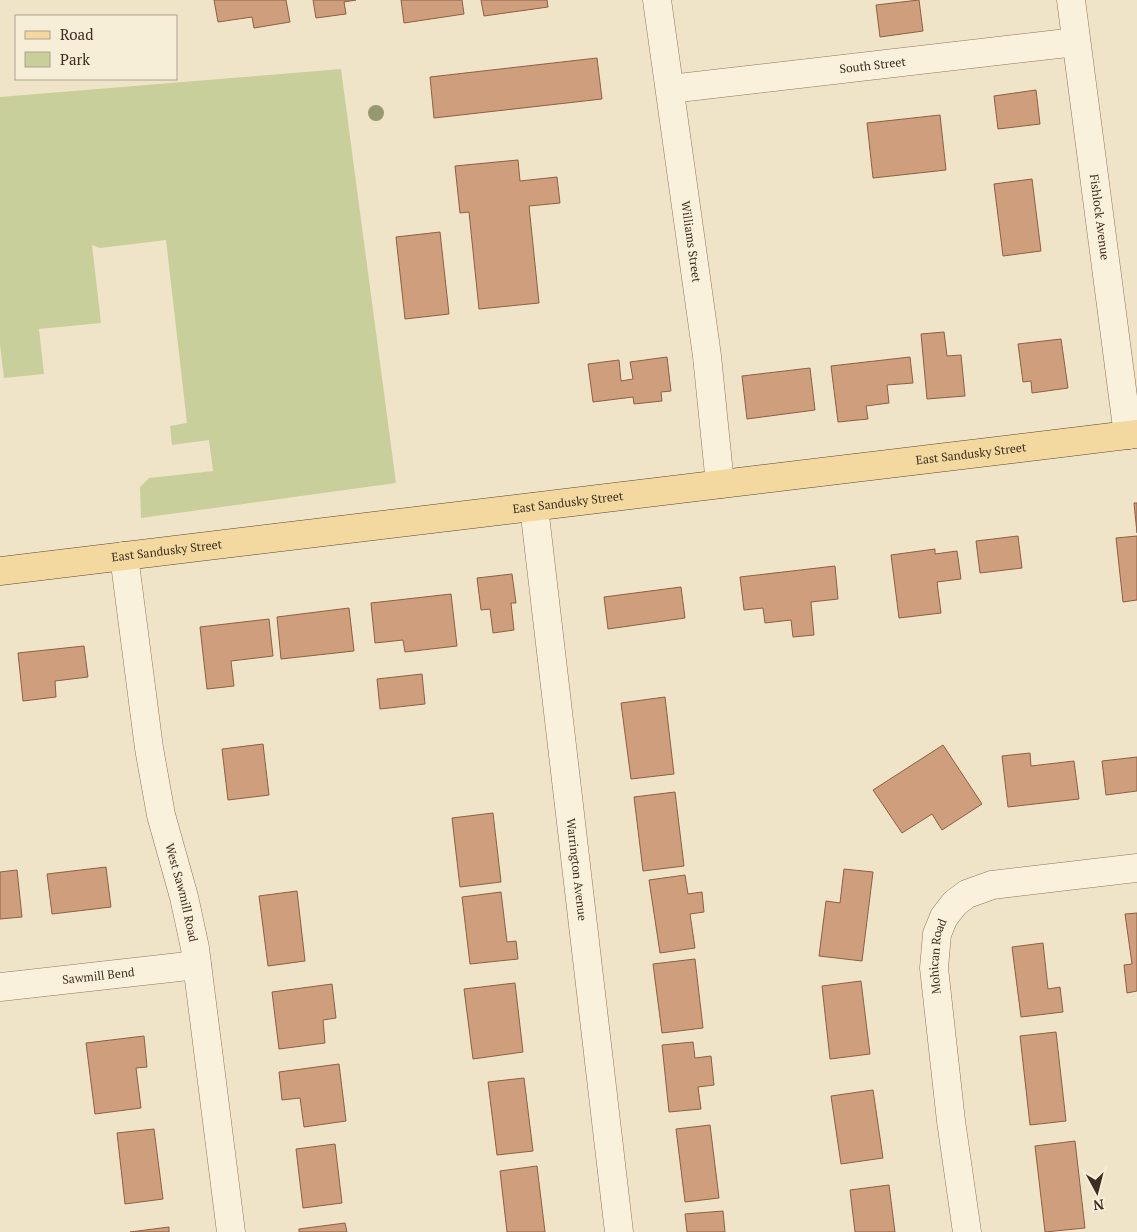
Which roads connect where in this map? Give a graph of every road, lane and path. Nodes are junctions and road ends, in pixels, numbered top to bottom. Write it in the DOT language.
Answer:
graph roads {
  1 [pos="657,0"];
  2 [pos="1071,0"];
  3 [pos="1076,42"];
  4 [pos="670,89"];
  5 [pos="1133,435"];
  6 [pos="720,484"];
  7 [pos="534,507"];
  8 [pos="124,556"];
  9 [pos="0,571"];
  10 [pos="1137,868"];
  11 [pos="197,965"];
  12 [pos="0,987"];
  13 [pos="231,1232"];
  14 [pos="619,1232"];
  15 [pos="966,1232"];
  1 -- 4 [label="street, Williams Street"];
  2 -- 3 [label="street, Fishlock Avenue"];
  3 -- 4 [label="street, South Street"];
  3 -- 5 [label="street, Fishlock Avenue"];
  4 -- 6 [label="street, Williams Street"];
  5 -- 6 [label="main road, East Sandusky Street"];
  6 -- 7 [label="main road, East Sandusky Street"];
  7 -- 8 [label="main road, East Sandusky Street"];
  7 -- 14 [label="street, Warrington Avenue"];
  8 -- 9 [label="main road, East Sandusky Street"];
  8 -- 11 [label="street, West Sawmill Road"];
  10 -- 15 [label="street, Mohican Road"];
  11 -- 12 [label="street, Sawmill Bend"];
  11 -- 13 [label="street, West Sawmill Road"];
}
